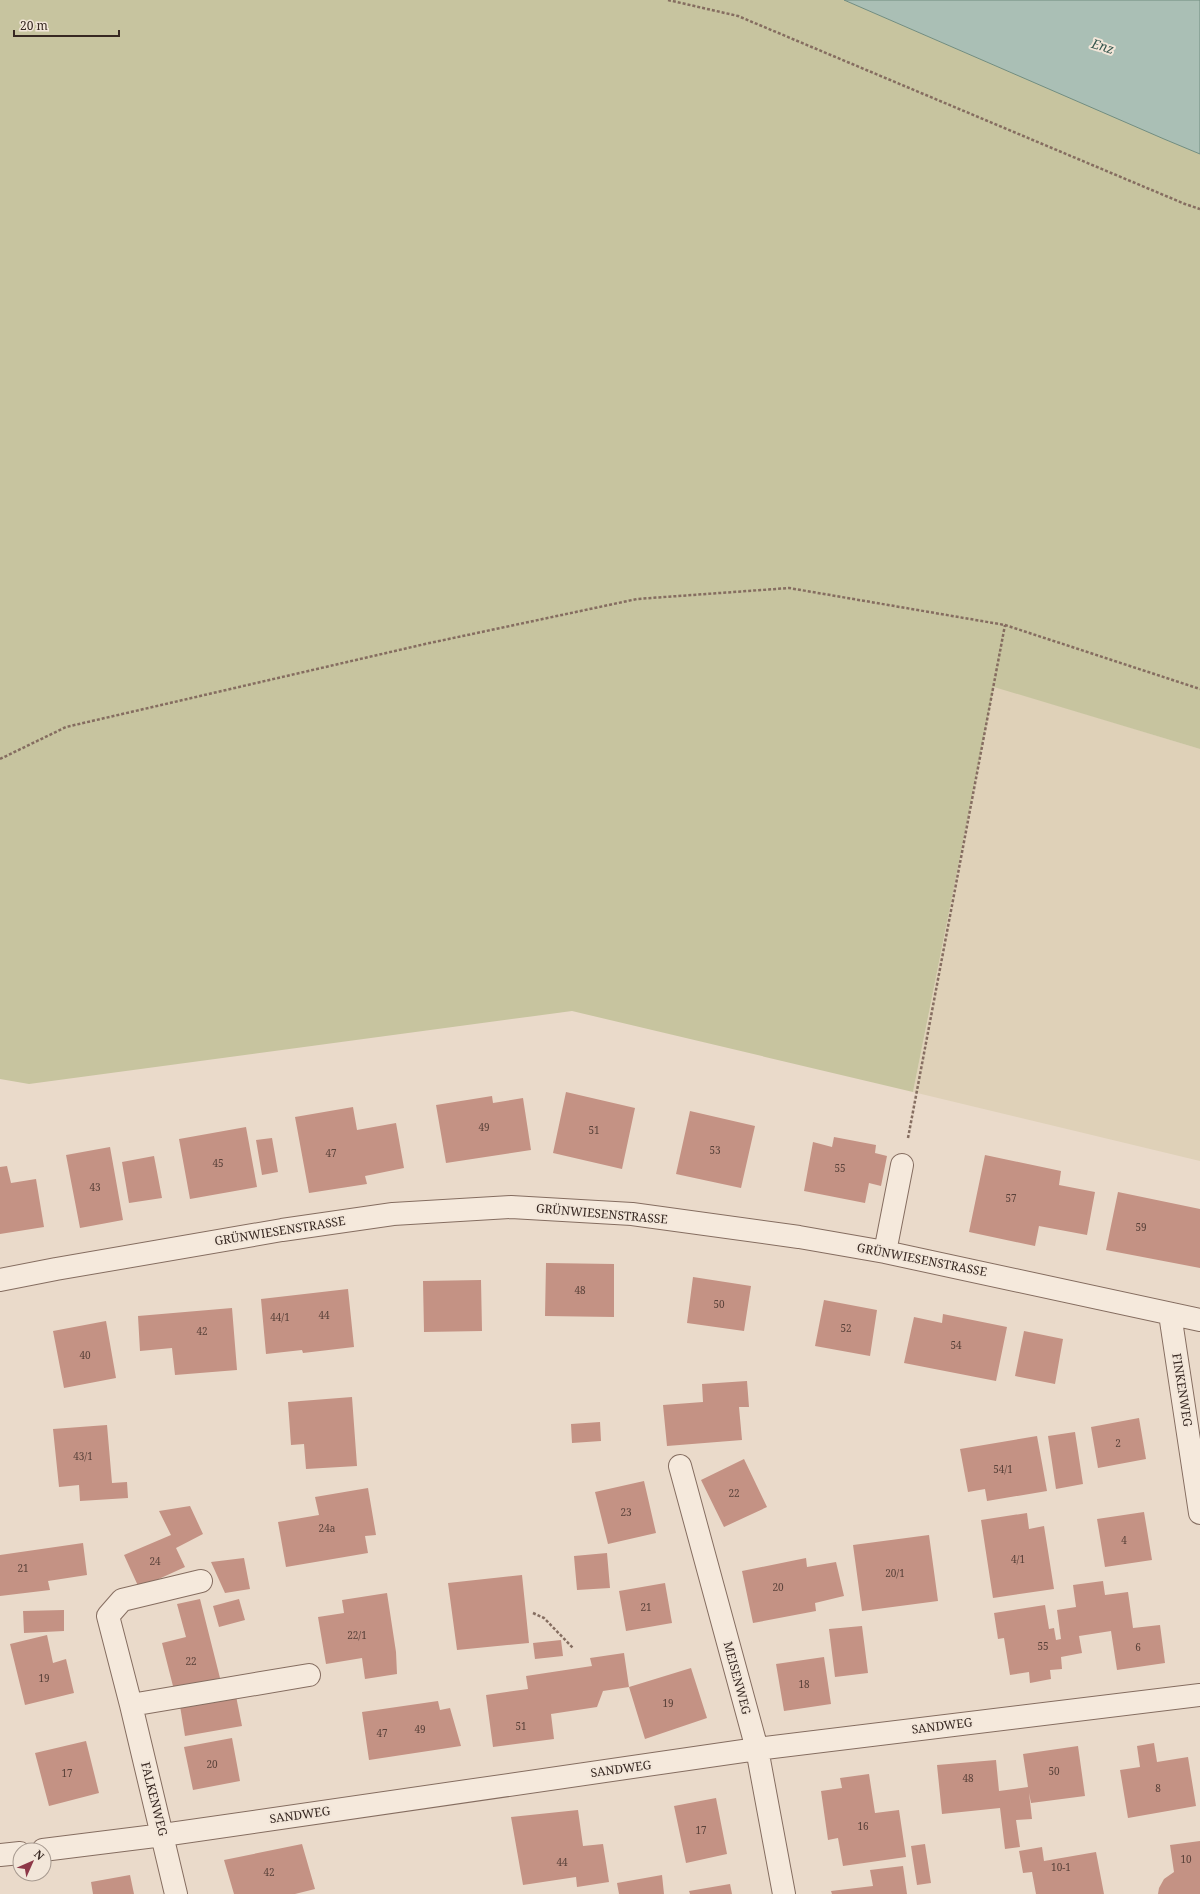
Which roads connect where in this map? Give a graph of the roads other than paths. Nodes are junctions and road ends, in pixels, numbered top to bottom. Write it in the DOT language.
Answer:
graph roads {
  1 [pos="902,1165"];
  2 [pos="885,1252"];
  3 [pos="0,1280"];
  4 [pos="1170,1314"];
  5 [pos="1200,1320"];
  6 [pos="680,1466"];
  7 [pos="1200,1513"];
  8 [pos="201,1581"];
  9 [pos="309,1675"];
  10 [pos="1200,1695"];
  11 [pos="131,1704"];
  12 [pos="757,1749"];
  13 [pos="163,1835"];
  14 [pos="52,1849"];
  15 [pos="12,1854"];
  16 [pos="0,1855"];
  17 [pos="176,1894"];
  18 [pos="784,1894"];
  1 -- 2 [label="street"];
  2 -- 3 [label="street, GRÜNWIESENSTRASSE"];
  2 -- 4 [label="street, GRÜNWIESENSTRASSE"];
  4 -- 5 [label="street, GRÜNWIESENSTRASSE"];
  4 -- 7 [label="street, FINKENWEG"];
  6 -- 12 [label="street, MEISENWEG"];
  8 -- 11 [label="street, FALKENWEG"];
  9 -- 11 [label="street"];
  10 -- 12 [label="street, SANDWEG"];
  11 -- 13 [label="street, FALKENWEG"];
  12 -- 13 [label="street, SANDWEG"];
  12 -- 18 [label="street, MEISENWEG"];
  13 -- 14 [label="street, SANDWEG"];
  13 -- 17 [label="street, FALKENWEG"];
  15 -- 16 [label="street"];
}
